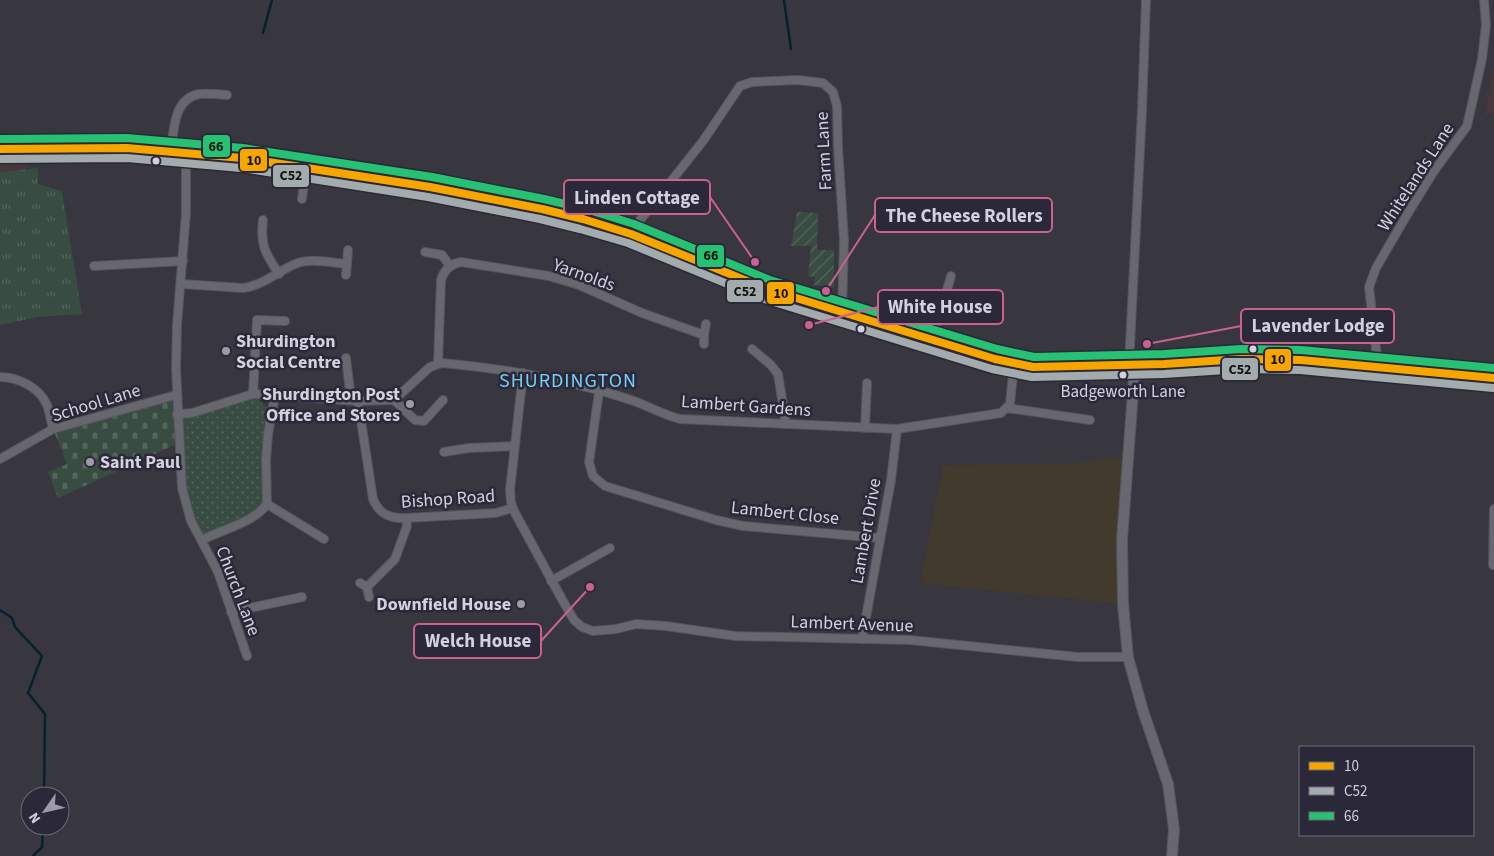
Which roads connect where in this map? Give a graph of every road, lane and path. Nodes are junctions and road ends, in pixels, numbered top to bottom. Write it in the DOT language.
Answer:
graph roads {
  1 [pos="1146,0"];
  2 [pos="1484,0"];
  3 [pos="227,95"];
  4 [pos="0,149"];
  5 [pos="171,151"];
  6 [pos="186,152"];
  7 [pos="306,168"];
  8 [pos="302,199"];
  9 [pos="263,220"];
  10 [pos="631,234"];
  11 [pos="348,250"];
  12 [pos="425,252"];
  13 [pos="183,262"];
  14 [pos="347,264"];
  15 [pos="94,266"];
  16 [pos="450,266"];
  17 [pos="279,274"];
  18 [pos="346,275"];
  19 [pos="952,276"];
  20 [pos="182,284"];
  21 [pos="842,312"];
  22 [pos="285,322"];
  23 [pos="706,324"];
  24 [pos="704,335"];
  25 [pos="931,340"];
  26 [pos="704,344"];
  27 [pos="752,349"];
  28 [pos="346,358"];
  29 [pos="438,363"];
  30 [pos="1014,364"];
  31 [pos="1132,365"];
  32 [pos="1378,366"];
  33 [pos="524,373"];
  34 [pos="0,377"];
  35 [pos="1494,378"];
  36 [pos="867,383"];
  37 [pos="599,392"];
  38 [pos="253,394"];
  39 [pos="176,395"];
  40 [pos="275,395"];
  41 [pos="394,400"];
  42 [pos="443,400"];
  43 [pos="354,401"];
  44 [pos="1007,408"];
  45 [pos="177,414"];
  46 [pos="1090,420"];
  47 [pos="786,424"];
  48 [pos="865,428"];
  49 [pos="53,429"];
  50 [pos="897,429"];
  51 [pos="515,446"];
  52 [pos="444,452"];
  53 [pos="0,459"];
  54 [pos="268,504"];
  55 [pos="512,508"];
  56 [pos="1494,509"];
  57 [pos="406,518"];
  58 [pos="880,538"];
  59 [pos="324,539"];
  60 [pos="202,540"];
  61 [pos="610,548"];
  62 [pos="1493,565"];
  63 [pos="551,581"];
  64 [pos="302,597"];
  65 [pos="369,597"];
  66 [pos="231,612"];
  67 [pos="862,639"];
  68 [pos="247,656"];
  69 [pos="1128,656"];
  70 [pos="1172,856"];
  1 -- 31 [label="street"];
  2 -- 32 [label="street, Whitelands Lane"];
  3 -- 5 [label="street"];
  4 -- 5 [label="main road"];
  5 -- 6 [label="main road"];
  6 -- 7 [label="main road"];
  6 -- 13 [label="street, Church Lane"];
  7 -- 8 [label="street"];
  7 -- 10 [label="main road"];
  9 -- 17 [label="street"];
  10 -- 21 [label="main road"];
  10 -- 21 [label="street, Farm Lane"];
  11 -- 14 [label="street"];
  12 -- 16 [label="street"];
  13 -- 15 [label="street"];
  13 -- 20 [label="street, Church Lane"];
  14 -- 17 [label="street"];
  14 -- 18 [label="street"];
  16 -- 24 [label="street, Yarnolds"];
  16 -- 29 [label="street"];
  17 -- 20 [label="street"];
  19 -- 25 [label="street"];
  20 -- 39 [label="street, Church Lane"];
  21 -- 25 [label="main road"];
  22 -- 38 [label="street"];
  23 -- 24 [label="street"];
  24 -- 26 [label="street"];
  25 -- 30 [label="main road"];
  27 -- 47 [label="street"];
  28 -- 43 [label="street, Bishop Road"];
  29 -- 33 [label="street, Lambert Gardens"];
  29 -- 41 [label="street"];
  30 -- 31 [label="main road"];
  30 -- 44 [label="street"];
  31 -- 32 [label="main road"];
  31 -- 69 [label="street"];
  32 -- 35 [label="main road"];
  33 -- 37 [label="street, Lambert Gardens"];
  33 -- 51 [label="street"];
  34 -- 49 [label="street"];
  36 -- 48 [label="street"];
  37 -- 47 [label="street, Lambert Gardens"];
  37 -- 58 [label="street, Lambert Close"];
  38 -- 40 [label="street"];
  38 -- 45 [label="street"];
  39 -- 45 [label="street, Church Lane"];
  39 -- 49 [label="street, School Lane"];
  40 -- 43 [label="street"];
  40 -- 54 [label="street"];
  41 -- 42 [label="street"];
  41 -- 43 [label="street"];
  43 -- 57 [label="street, Bishop Road"];
  44 -- 46 [label="street"];
  44 -- 50 [label="street, Lambert Gardens"];
  45 -- 60 [label="street, Church Lane"];
  47 -- 48 [label="street, Lambert Gardens"];
  48 -- 50 [label="street, Lambert Gardens"];
  49 -- 53 [label="street, School Lane"];
  50 -- 58 [label="street, Lambert Drive"];
  51 -- 52 [label="street"];
  51 -- 55 [label="street"];
  54 -- 59 [label="street"];
  54 -- 60 [label="street"];
  55 -- 57 [label="street, Bishop Road"];
  55 -- 63 [label="street"];
  56 -- 62 [label="street"];
  57 -- 65 [label="street"];
  58 -- 67 [label="street, Lambert Drive"];
  60 -- 66 [label="street, Church Lane"];
  61 -- 63 [label="street"];
  63 -- 67 [label="street, Lambert Avenue"];
  64 -- 66 [label="street"];
  66 -- 68 [label="street, Church Lane"];
  67 -- 69 [label="street, Lambert Avenue"];
  69 -- 70 [label="street"];
}
